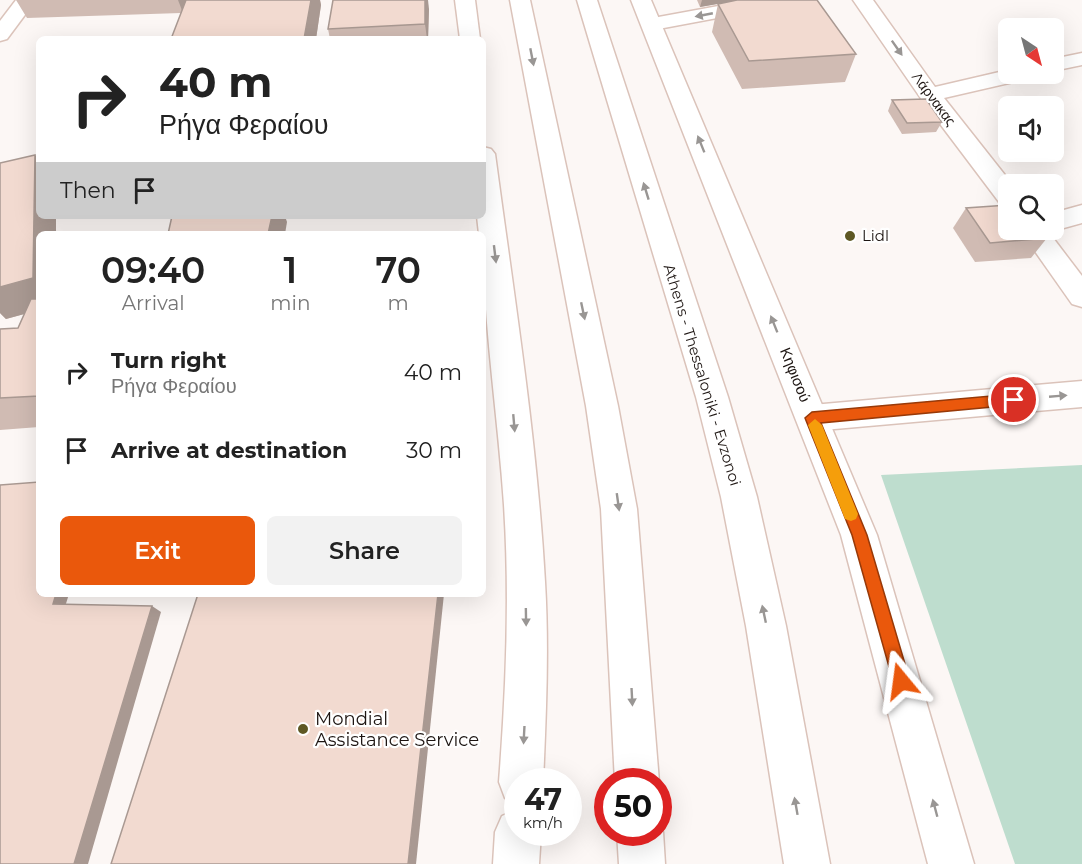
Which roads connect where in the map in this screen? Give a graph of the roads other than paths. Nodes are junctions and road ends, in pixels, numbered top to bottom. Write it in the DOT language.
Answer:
graph roads {
  1 [pos="26,0"];
  2 [pos="465,0"];
  3 [pos="520,0"];
  4 [pos="587,0"];
  5 [pos="782,0"];
  6 [pos="863,0"];
  7 [pos="647,12"];
  8 [pos="0,35"];
  9 [pos="470,36"];
  10 [pos="1082,59"];
  11 [pos="1064,63"];
  12 [pos="998,79"];
  13 [pos="930,94"];
  14 [pos="486,179"];
  15 [pos="998,183"];
  16 [pos="1082,214"];
  17 [pos="1064,219"];
  18 [pos="1040,240"];
  19 [pos="1082,297"];
  20 [pos="1082,394"];
  21 [pos="812,418"];
  22 [pos="522,768"];
  23 [pos="635,768"];
  24 [pos="517,846"];
  25 [pos="641,846"];
  26 [pos="516,864"];
  27 [pos="642,864"];
  28 [pos="807,864"];
  29 [pos="951,864"];
  1 -- 8 [label="main road"];
  2 -- 9 [label="main road"];
  3 -- 23 [label="main road, one-way"];
  28 -- 4 [label="main road, Athens - Thessaloniki - Evzonoi, one-way"];
  5 -- 7 [label="main road, one-way"];
  6 -- 13 [label="main road, Λάρνακας, one-way"];
  21 -- 7 [label="main road, Κηφισού, one-way"];
  10 -- 11 [label="main road"];
  12 -- 13 [label="main road"];
  13 -- 15 [label="main road, Λάρνακας"];
  14 -- 22 [label="main road, one-way"];
  16 -- 17 [label="main road"];
  18 -- 19 [label="main road"];
  21 -- 20 [label="main road, one-way"];
  29 -- 21 [label="main road, Κηφισού, one-way"];
  24 -- 26 [label="main road"];
  25 -- 27 [label="main road"];
}
